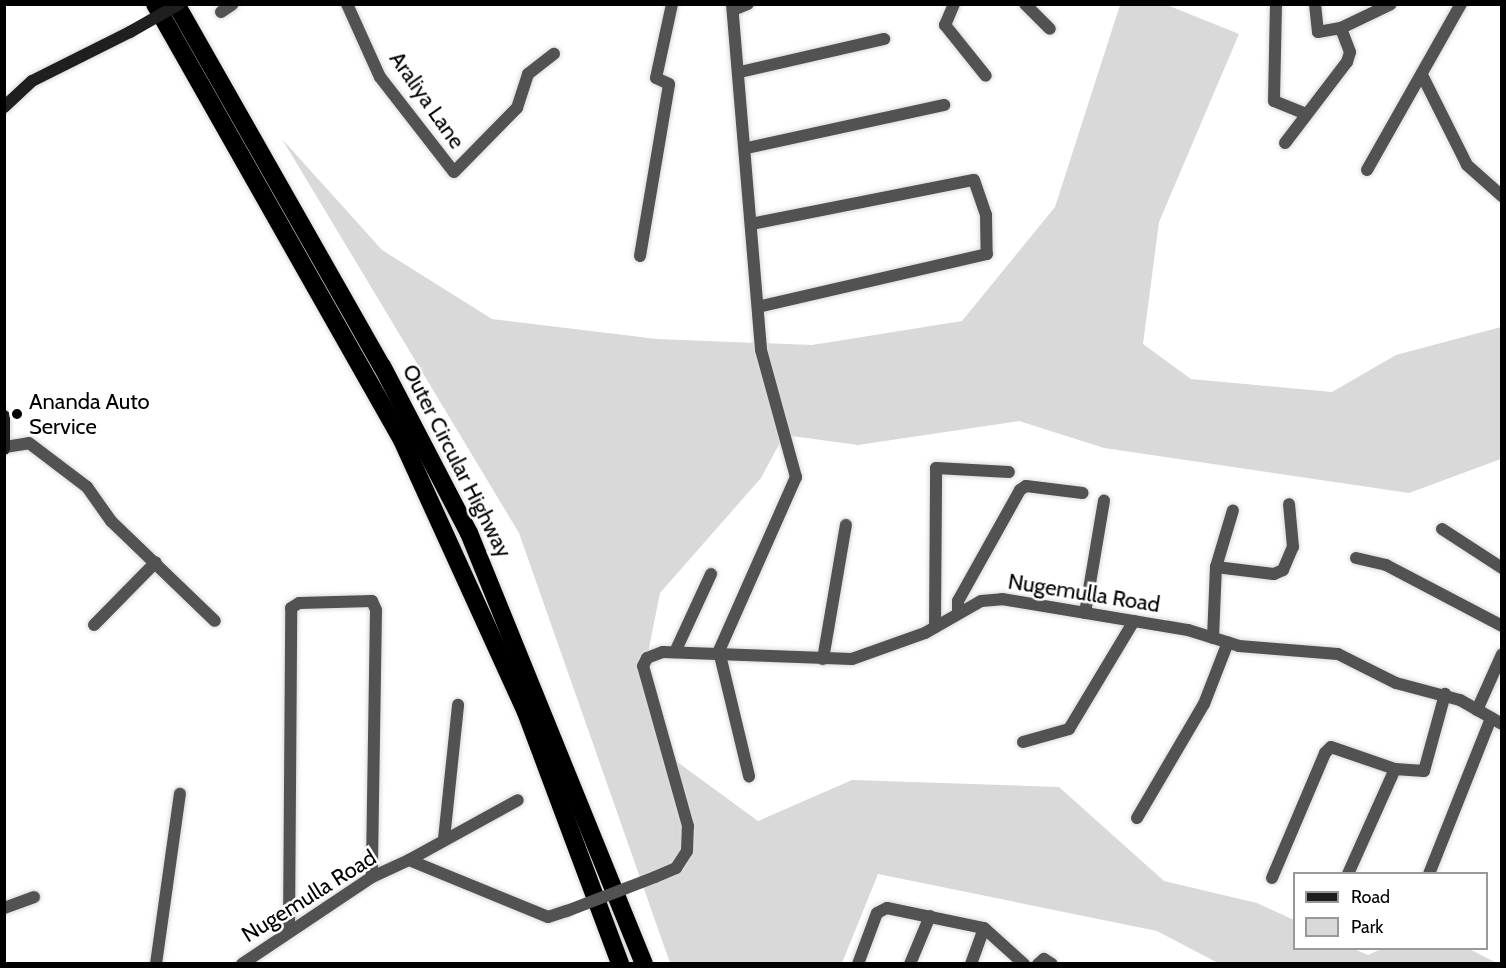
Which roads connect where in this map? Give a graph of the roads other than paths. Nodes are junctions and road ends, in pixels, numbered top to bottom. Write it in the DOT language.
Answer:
graph roads {
  1 [pos="155,4"];
  2 [pos="178,4"];
  3 [pos="233,4"];
  4 [pos="347,4"];
  5 [pos="672,4"];
  6 [pos="748,4"];
  7 [pos="954,4"];
  8 [pos="1025,4"];
  9 [pos="1276,4"];
  10 [pos="1315,4"];
  11 [pos="1390,4"];
  12 [pos="1461,4"];
  13 [pos="732,7"];
  14 [pos="221,12"];
  15 [pos="1341,28"];
  16 [pos="1050,30"];
  17 [pos="885,39"];
  18 [pos="554,54"];
  19 [pos="740,72"];
  20 [pos="986,76"];
  21 [pos="1423,77"];
  22 [pos="944,105"];
  23 [pos="4,107"];
  24 [pos="1308,114"];
  25 [pos="1285,143"];
  26 [pos="747,148"];
  27 [pos="1367,170"];
  28 [pos="1502,196"];
  29 [pos="751,224"];
  30 [pos="640,256"];
  31 [pos="758,307"];
  32 [pos="4,416"];
  33 [pos="5,448"];
  34 [pos="1009,472"];
  35 [pos="1083,493"];
  36 [pos="1104,501"];
  37 [pos="1289,504"];
  38 [pos="1233,510"];
  39 [pos="846,525"];
  40 [pos="1442,528"];
  41 [pos="1356,558"];
  42 [pos="156,561"];
  43 [pos="1216,567"];
  44 [pos="1502,568"];
  45 [pos="711,574"];
  46 [pos="958,613"];
  47 [pos="1085,613"];
  48 [pos="215,621"];
  49 [pos="1134,621"];
  50 [pos="94,625"];
  51 [pos="1502,626"];
  52 [pos="935,627"];
  53 [pos="1213,638"];
  54 [pos="1228,642"];
  55 [pos="719,651"];
  56 [pos="675,652"];
  57 [pos="1502,654"];
  58 [pos="823,659"];
  59 [pos="1445,694"];
  60 [pos="458,705"];
  61 [pos="1477,710"];
  62 [pos="1496,721"];
  63 [pos="1023,742"];
  64 [pos="1395,769"];
  65 [pos="749,776"];
  66 [pos="180,794"];
  67 [pos="518,800"];
  68 [pos="1137,818"];
  69 [pos="444,839"];
  70 [pos="410,860"];
  71 [pos="1348,872"];
  72 [pos="1429,872"];
  73 [pos="372,877"];
  74 [pos="1272,878"];
  75 [pos="34,897"];
  76 [pos="4,908"];
  77 [pos="930,916"];
  78 [pos="984,928"];
  79 [pos="289,931"];
  80 [pos="156,963"];
  81 [pos="242,963"];
  82 [pos="620,963"];
  83 [pos="644,963"];
  84 [pos="858,963"];
  85 [pos="910,963"];
  86 [pos="971,963"];
  87 [pos="1024,963"];
  88 [pos="1038,963"];
  89 [pos="1052,963"];
  1 -- 82 [label="highway, Outer Circular Highway"];
  2 -- 23 [label="street, bridge"];
  2 -- 83 [label="highway, Outer Circular Highway"];
  3 -- 14 [label="street"];
  4 -- 18 [label="street, Araliya Lane"];
  5 -- 30 [label="street"];
  6 -- 13 [label="street"];
  7 -- 20 [label="street"];
  8 -- 16 [label="street"];
  9 -- 24 [label="street"];
  10 -- 15 [label="street"];
  11 -- 15 [label="street"];
  12 -- 21 [label="street"];
  13 -- 19 [label="street"];
  15 -- 24 [label="street"];
  17 -- 19 [label="street"];
  19 -- 26 [label="street"];
  21 -- 27 [label="street"];
  21 -- 28 [label="street"];
  22 -- 26 [label="street"];
  24 -- 25 [label="street"];
  26 -- 29 [label="street"];
  29 -- 31 [label="street"];
  29 -- 31 [label="street"];
  31 -- 55 [label="street"];
  32 -- 33 [label="street"];
  33 -- 42 [label="street"];
  34 -- 52 [label="street"];
  35 -- 46 [label="street"];
  36 -- 47 [label="street"];
  37 -- 43 [label="street"];
  38 -- 43 [label="street"];
  39 -- 58 [label="street"];
  40 -- 44 [label="street"];
  41 -- 51 [label="street"];
  42 -- 48 [label="street"];
  42 -- 50 [label="street"];
  43 -- 53 [label="street"];
  45 -- 56 [label="street"];
  46 -- 47 [label="street, Nugemulla Road"];
  46 -- 52 [label="street, Nugemulla Road"];
  47 -- 49 [label="street, Nugemulla Road"];
  49 -- 53 [label="street, Nugemulla Road"];
  49 -- 63 [label="street"];
  52 -- 58 [label="street, Nugemulla Road"];
  53 -- 54 [label="street, Nugemulla Road"];
  54 -- 59 [label="street, Nugemulla Road"];
  54 -- 68 [label="street"];
  55 -- 56 [label="street, Nugemulla Road"];
  55 -- 58 [label="street, Nugemulla Road"];
  55 -- 65 [label="street"];
  56 -- 70 [label="street, Nugemulla Road, bridge"];
  57 -- 61 [label="street"];
  59 -- 61 [label="street, Nugemulla Road"];
  59 -- 64 [label="street"];
  60 -- 69 [label="street"];
  61 -- 62 [label="street, Nugemulla Road"];
  62 -- 72 [label="street"];
  64 -- 71 [label="street"];
  64 -- 74 [label="street"];
  66 -- 80 [label="street"];
  67 -- 69 [label="street"];
  69 -- 70 [label="street"];
  70 -- 73 [label="street, Nugemulla Road"];
  73 -- 79 [label="street, Nugemulla Road"];
  73 -- 79 [label="street"];
  75 -- 76 [label="street"];
  77 -- 78 [label="street"];
  77 -- 84 [label="street"];
  77 -- 85 [label="street"];
  78 -- 86 [label="street"];
  78 -- 87 [label="street"];
  79 -- 81 [label="street, Nugemulla Road"];
  88 -- 89 [label="street"];
}
